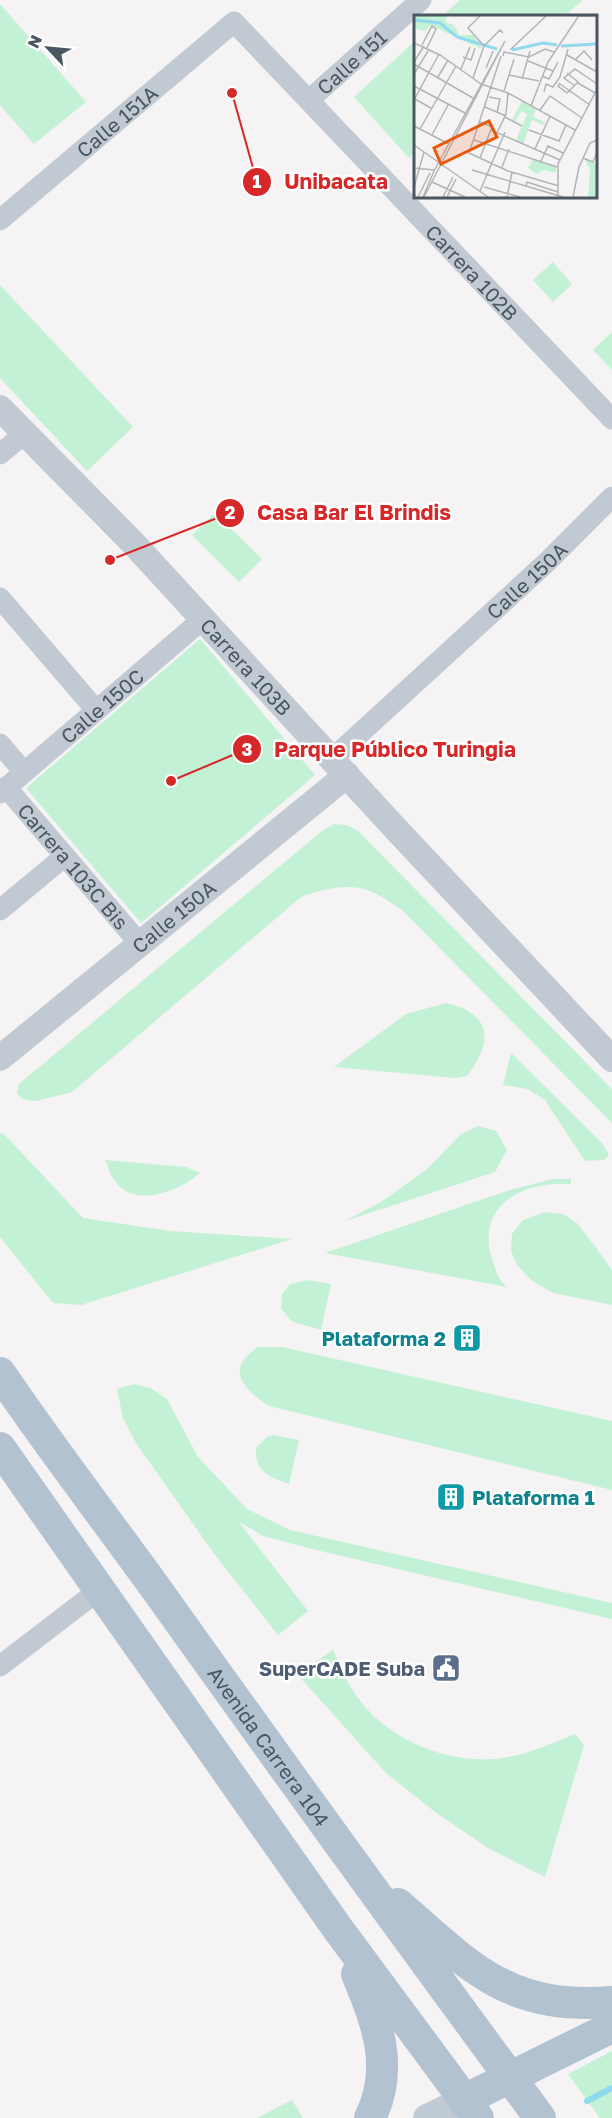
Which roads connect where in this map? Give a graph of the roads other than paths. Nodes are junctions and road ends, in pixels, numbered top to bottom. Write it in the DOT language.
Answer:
graph roads {
  1 [pos="421,0"];
  2 [pos="234,22"];
  3 [pos="309,100"];
  4 [pos="0,220"];
  5 [pos="0,408"];
  6 [pos="612,418"];
  7 [pos="25,433"];
  8 [pos="0,454"];
  9 [pos="612,497"];
  10 [pos="0,598"];
  11 [pos="203,619"];
  12 [pos="96,710"];
  13 [pos="0,744"];
  14 [pos="339,767"];
  15 [pos="24,772"];
  16 [pos="3,790"];
  17 [pos="65,856"];
  18 [pos="0,910"];
  19 [pos="140,944"];
  20 [pos="0,1058"];
  21 [pos="612,1059"];
  22 [pos="0,1373"];
  23 [pos="0,1448"];
  24 [pos="99,1590"];
  25 [pos="0,1666"];
  26 [pos="352,1863"];
  27 [pos="338,1929"];
  28 [pos="612,2002"];
  29 [pos="612,2027"];
  30 [pos="510,2077"];
  31 [pos="471,2109"];
  32 [pos="370,2118"];
  33 [pos="428,2118"];
  34 [pos="540,2118"];
  1 -- 3 [label="street, Calle 151"];
  2 -- 3 [label="street, Carrera 102B"];
  2 -- 4 [label="street, Calle 151A"];
  3 -- 6 [label="street, Carrera 102B"];
  5 -- 7 [label="street, Carrera 103B"];
  7 -- 8 [label="street"];
  7 -- 11 [label="street, Carrera 103B"];
  9 -- 14 [label="street, Calle 150A"];
  10 -- 12 [label="street"];
  11 -- 12 [label="street, Calle 150C"];
  11 -- 14 [label="street, Carrera 103B"];
  12 -- 15 [label="street, Calle 150C"];
  13 -- 15 [label="street"];
  14 -- 19 [label="street, Calle 150A"];
  14 -- 21 [label="street, Carrera 103B"];
  15 -- 16 [label="street, Calle 150C"];
  16 -- 17 [label="street, Carrera 103C Bis"];
  17 -- 18 [label="street"];
  17 -- 19 [label="street, Carrera 103C Bis"];
  19 -- 20 [label="street, Calle 150A"];
  22 -- 26 [label="main road, Avenida Carrera 104"];
  23 -- 24 [label="main road"];
  24 -- 25 [label="street"];
  24 -- 27 [label="main road"];
  26 -- 28 [label="main road"];
  26 -- 30 [label="main road, Avenida Carrera 104"];
  27 -- 31 [label="main road"];
  27 -- 32 [label="main road"];
  29 -- 30 [label="main road"];
  30 -- 31 [label="main road"];
  30 -- 34 [label="main road, Avenida Carrera 104"];
  31 -- 33 [label="main road"];
}
